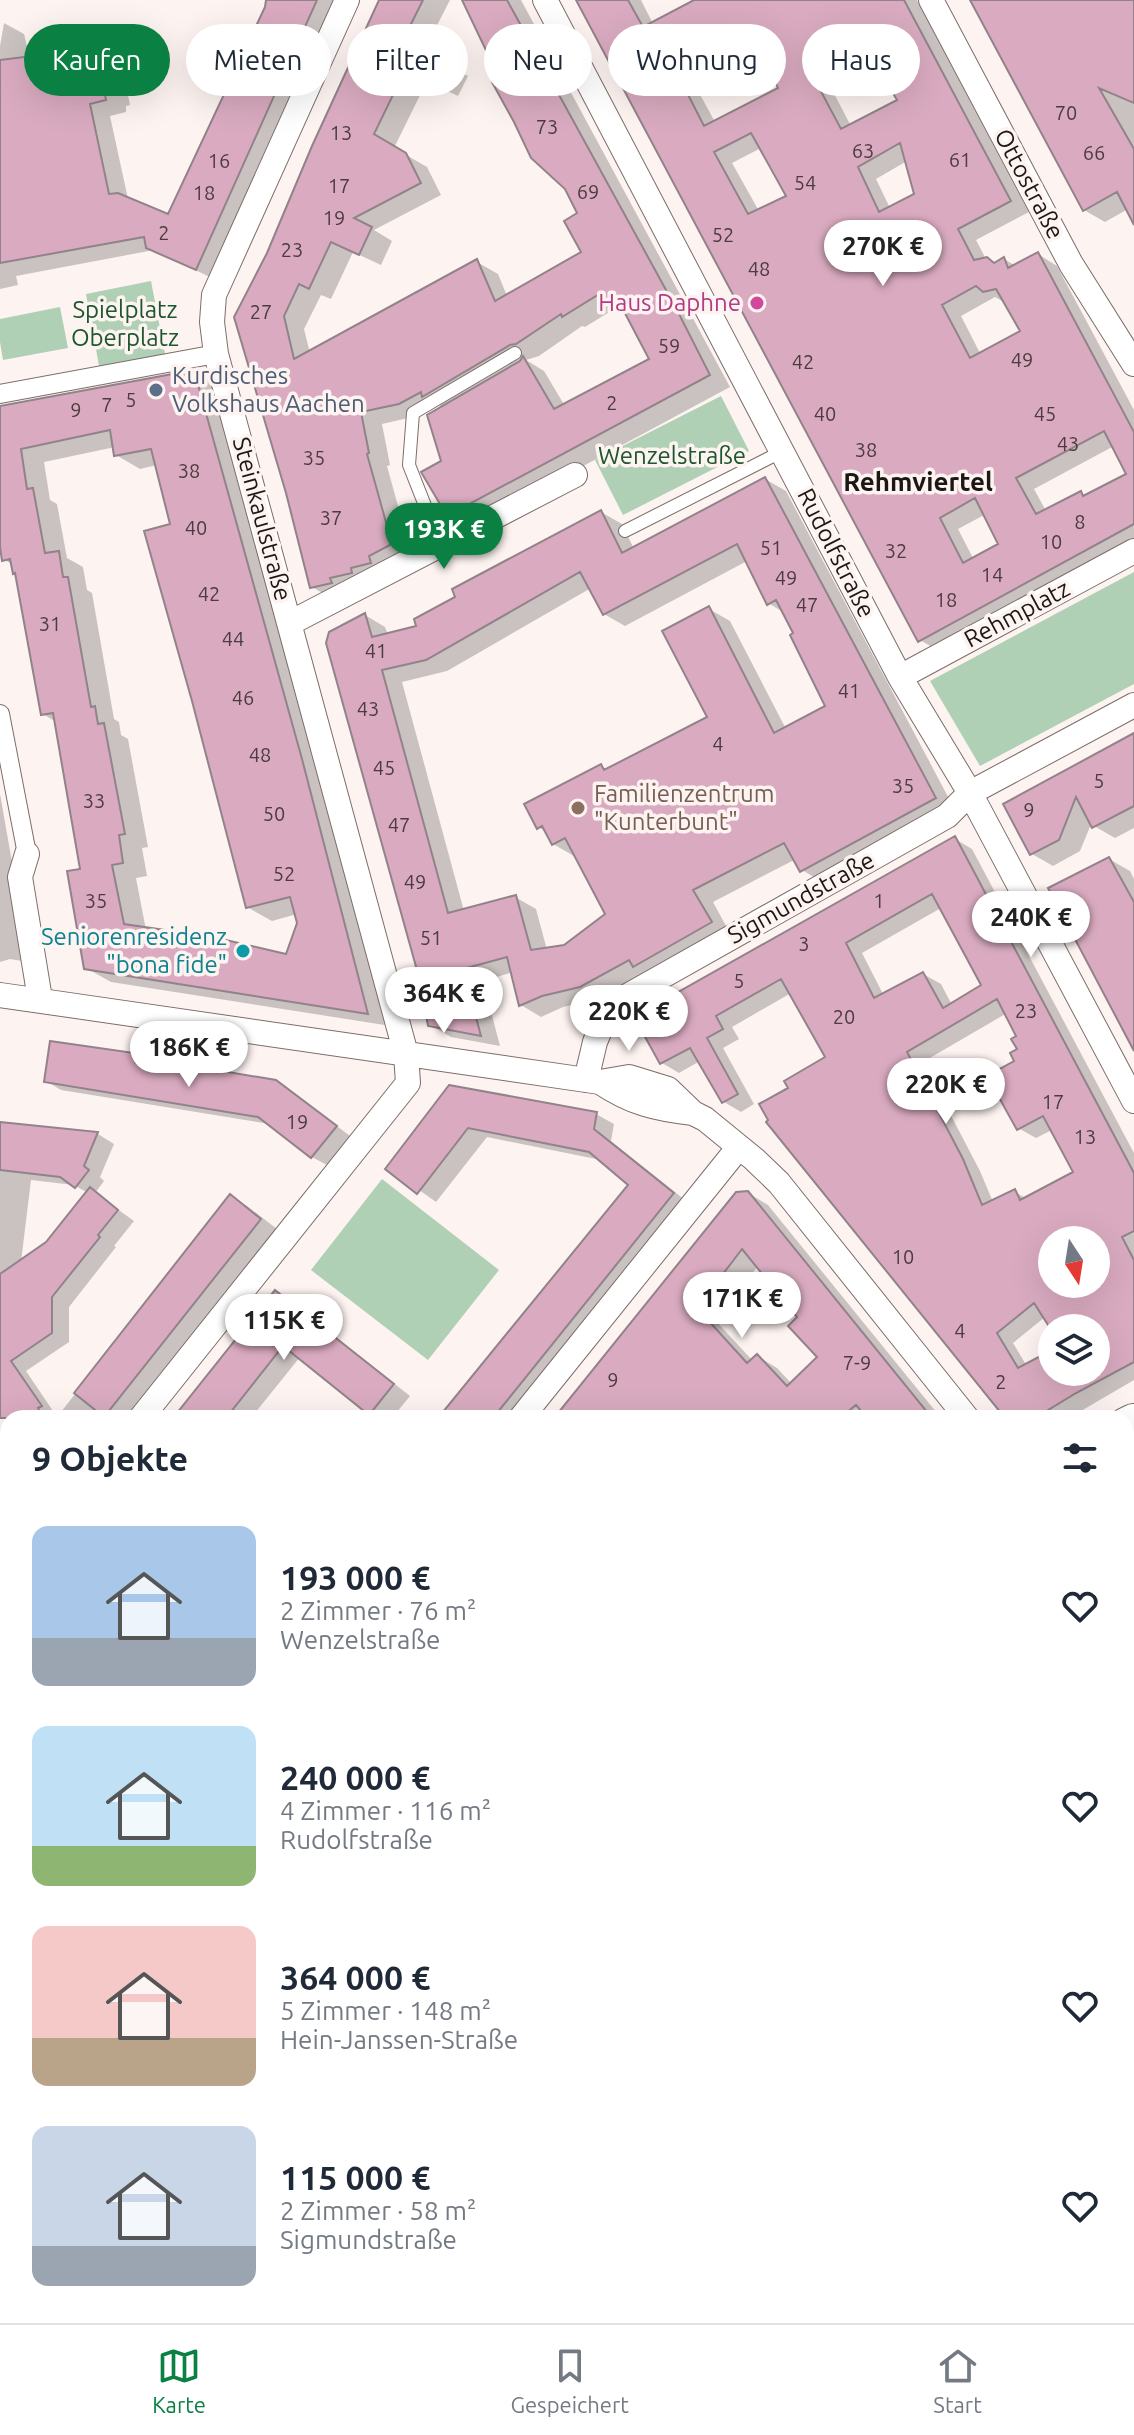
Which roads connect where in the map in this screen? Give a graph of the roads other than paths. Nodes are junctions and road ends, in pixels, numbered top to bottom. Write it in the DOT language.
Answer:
graph roads {
  1 [pos="347,0"];
  2 [pos="545,0"];
  3 [pos="931,0"];
  4 [pos="515,353"];
  5 [pos="216,354"];
  6 [pos="1133,358"];
  7 [pos="0,394"];
  8 [pos="783,451"];
  9 [pos="575,475"];
  10 [pos="625,531"];
  11 [pos="441,546"];
  12 [pos="1134,551"];
  13 [pos="290,623"];
  14 [pos="900,677"];
  15 [pos="1134,705"];
  16 [pos="0,714"];
  17 [pos="970,793"];
  18 [pos="27,854"];
  19 [pos="0,995"];
  20 [pos="40,999"];
  21 [pos="406,1054"];
  22 [pos="593,1081"];
  23 [pos="1134,1101"];
  24 [pos="739,1147"];
  25 [pos="147,1410"];
  26 [pos="527,1410"];
  27 [pos="961,1410"];
  1 -- 5 [label="street, Steinkaulstraße"];
  2 -- 8 [label="street, Rudolfstraße"];
  3 -- 6 [label="street, Ottostraße"];
  4 -- 11 [label="lane"];
  5 -- 7 [label="street"];
  5 -- 13 [label="street, Steinkaulstraße"];
  8 -- 10 [label="lane"];
  8 -- 14 [label="street, Rudolfstraße"];
  9 -- 11 [label="street"];
  11 -- 13 [label="street"];
  12 -- 14 [label="street, Rehmplatz"];
  13 -- 21 [label="street, Steinkaulstraße"];
  14 -- 17 [label="street, Rudolfstraße"];
  15 -- 17 [label="street"];
  16 -- 18 [label="street"];
  17 -- 22 [label="street, Sigmundstraße"];
  17 -- 23 [label="street, Rudolfstraße"];
  18 -- 20 [label="street"];
  19 -- 20 [label="street"];
  20 -- 21 [label="street"];
  21 -- 22 [label="street"];
  21 -- 25 [label="street"];
  22 -- 24 [label="street"];
  24 -- 26 [label="street"];
  24 -- 27 [label="street"];
}
